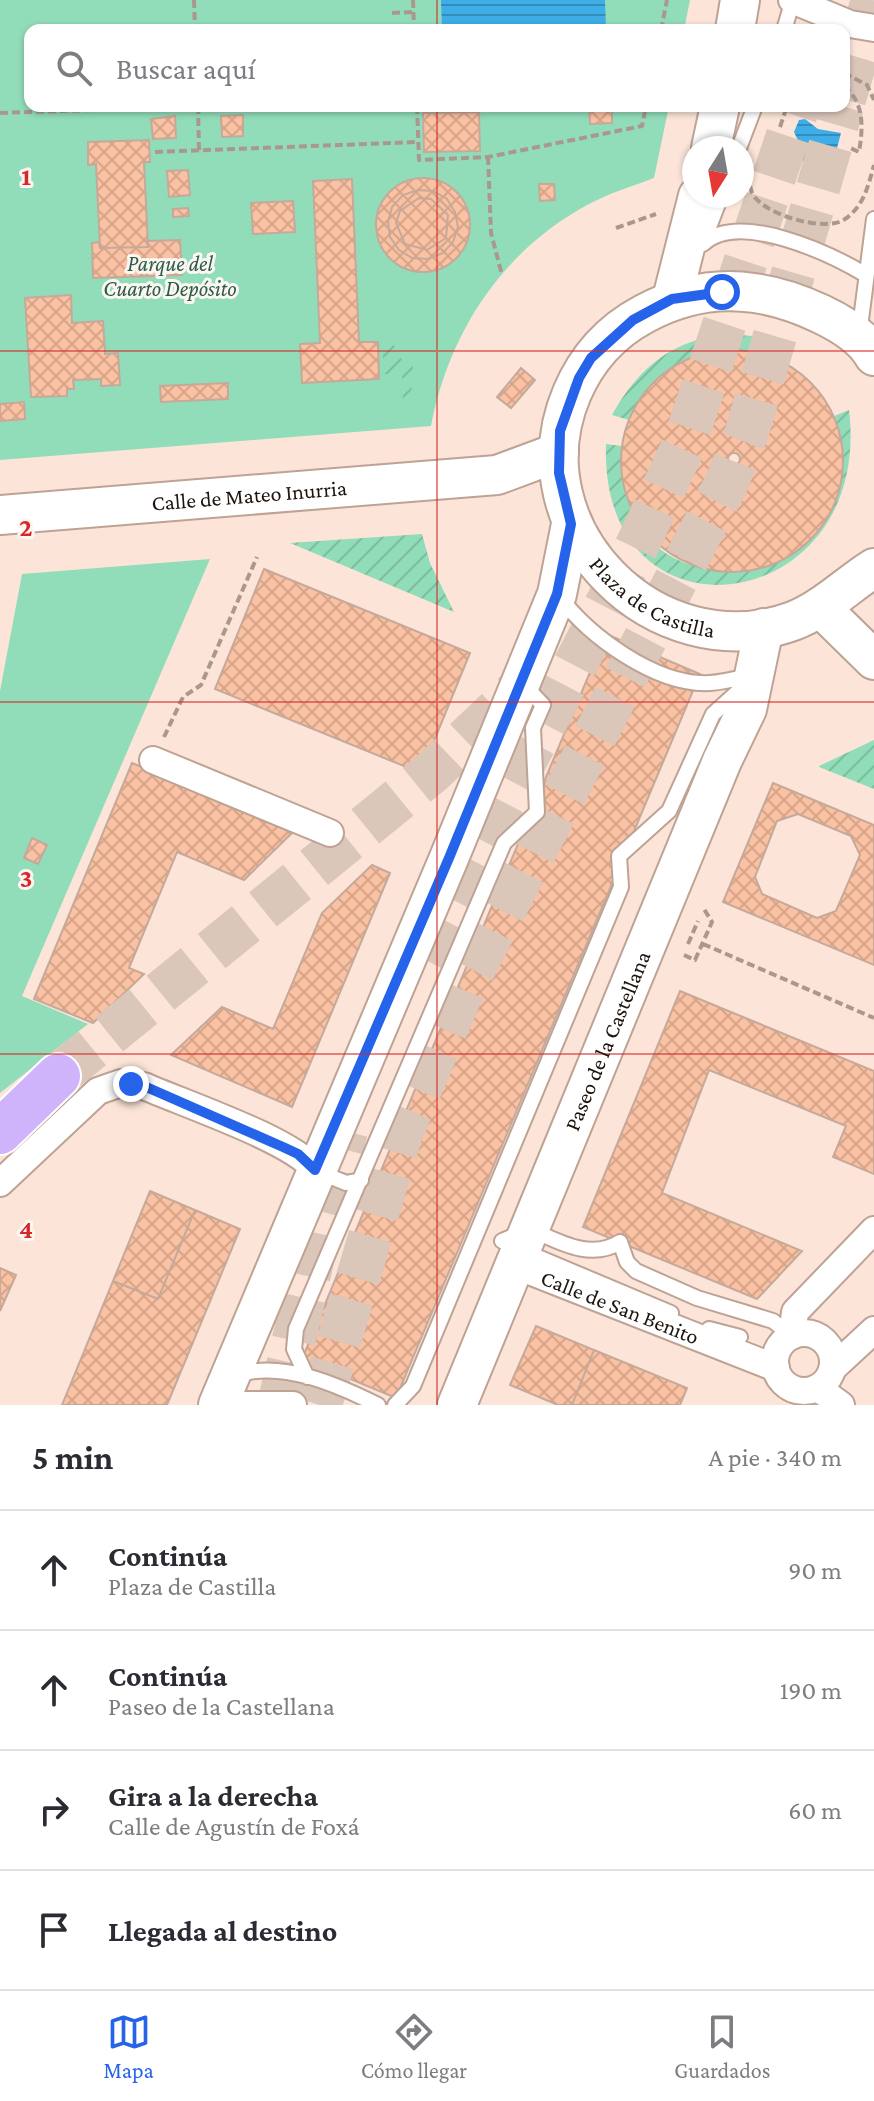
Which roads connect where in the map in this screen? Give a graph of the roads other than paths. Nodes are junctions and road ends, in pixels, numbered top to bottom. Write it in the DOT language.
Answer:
graph roads {
  1 [pos="740,0"];
  2 [pos="793,0"];
  3 [pos="736,24"];
  4 [pos="786,24"];
  5 [pos="874,28"];
  6 [pos="719,112"];
  7 [pos="753,112"];
  8 [pos="714,136"];
  9 [pos="744,136"];
  10 [pos="697,208"];
  11 [pos="716,208"];
  12 [pos="874,219"];
  13 [pos="703,244"];
  14 [pos="866,275"];
  15 [pos="689,284"];
  16 [pos="871,350"];
  17 [pos="559,452"];
  18 [pos="497,475"];
  19 [pos="568,512"];
  20 [pos="0,515"];
  21 [pos="874,568"];
  22 [pos="557,594"];
  23 [pos="820,607"];
  24 [pos="764,628"];
  25 [pos="874,660"];
  26 [pos="757,675"];
  27 [pos="520,681"];
  28 [pos="153,760"];
  29 [pos="330,833"];
  30 [pos="58,1076"];
  31 [pos="0,1132"];
  32 [pos="315,1170"];
  33 [pos="361,1180"];
  34 [pos="0,1183"];
  35 [pos="874,1230"];
  36 [pos="477,1232"];
  37 [pos="516,1246"];
  38 [pos="874,1330"];
  39 [pos="792,1336"];
  40 [pos="740,1337"];
  41 [pos="307,1377"];
  42 [pos="826,1378"];
  43 [pos="780,1386"];
  44 [pos="229,1396"];
  45 [pos="293,1405"];
  46 [pos="378,1405"];
  47 [pos="395,1405"];
  48 [pos="457,1405"];
  49 [pos="841,1405"];
  1 -- 3 [label="main road"];
  2 -- 4 [label="lane"];
  2 -- 5 [label="street"];
  6 -- 8 [label="main road"];
  7 -- 9 [label="lane"];
  10 -- 15 [label="main road"];
  11 -- 13 [label="lane"];
  12 -- 14 [label="lane"];
  13 -- 14 [label="lane"];
  13 -- 15 [label="lane"];
  14 -- 16 [label="lane"];
  15 -- 16 [label="main road, Plaza de Castilla"];
  15 -- 17 [label="main road, Plaza de Castilla"];
  17 -- 18 [label="main road, Calle de Mateo Inurria"];
  17 -- 19 [label="main road, Plaza de Castilla"];
  18 -- 19 [label="main road, Calle de Mateo Inurria"];
  18 -- 20 [label="main road, Calle de Mateo Inurria"];
  19 -- 22 [label="main road"];
  19 -- 24 [label="main road, Plaza de Castilla"];
  21 -- 23 [label="main road, Plaza de Castilla"];
  22 -- 26 [label="lane"];
  22 -- 27 [label="main road"];
  23 -- 24 [label="main road, Plaza de Castilla"];
  23 -- 25 [label="main road"];
  24 -- 26 [label="main road, Paseo de la Castellana"];
  26 -- 36 [label="lane"];
  26 -- 37 [label="main road, Paseo de la Castellana"];
  27 -- 32 [label="main road"];
  27 -- 33 [label="lane"];
  28 -- 29 [label="street"];
  30 -- 31 [label="highway"];
  32 -- 33 [label="lane"];
  32 -- 34 [label="street"];
  32 -- 44 [label="main road"];
  33 -- 41 [label="lane"];
  35 -- 39 [label="street"];
  36 -- 37 [label="lane, Calle de San Benito"];
  36 -- 47 [label="lane"];
  37 -- 39 [label="lane, Calle de San Benito"];
  37 -- 40 [label="lane"];
  37 -- 43 [label="street, Calle de San Benito"];
  37 -- 48 [label="main road, Paseo de la Castellana"];
  38 -- 42 [label="street"];
  39 -- 42 [label="street"];
  39 -- 43 [label="street"];
  41 -- 44 [label="lane"];
  41 -- 46 [label="lane"];
  42 -- 43 [label="street"];
  42 -- 49 [label="street"];
  44 -- 45 [label="street"];
}
